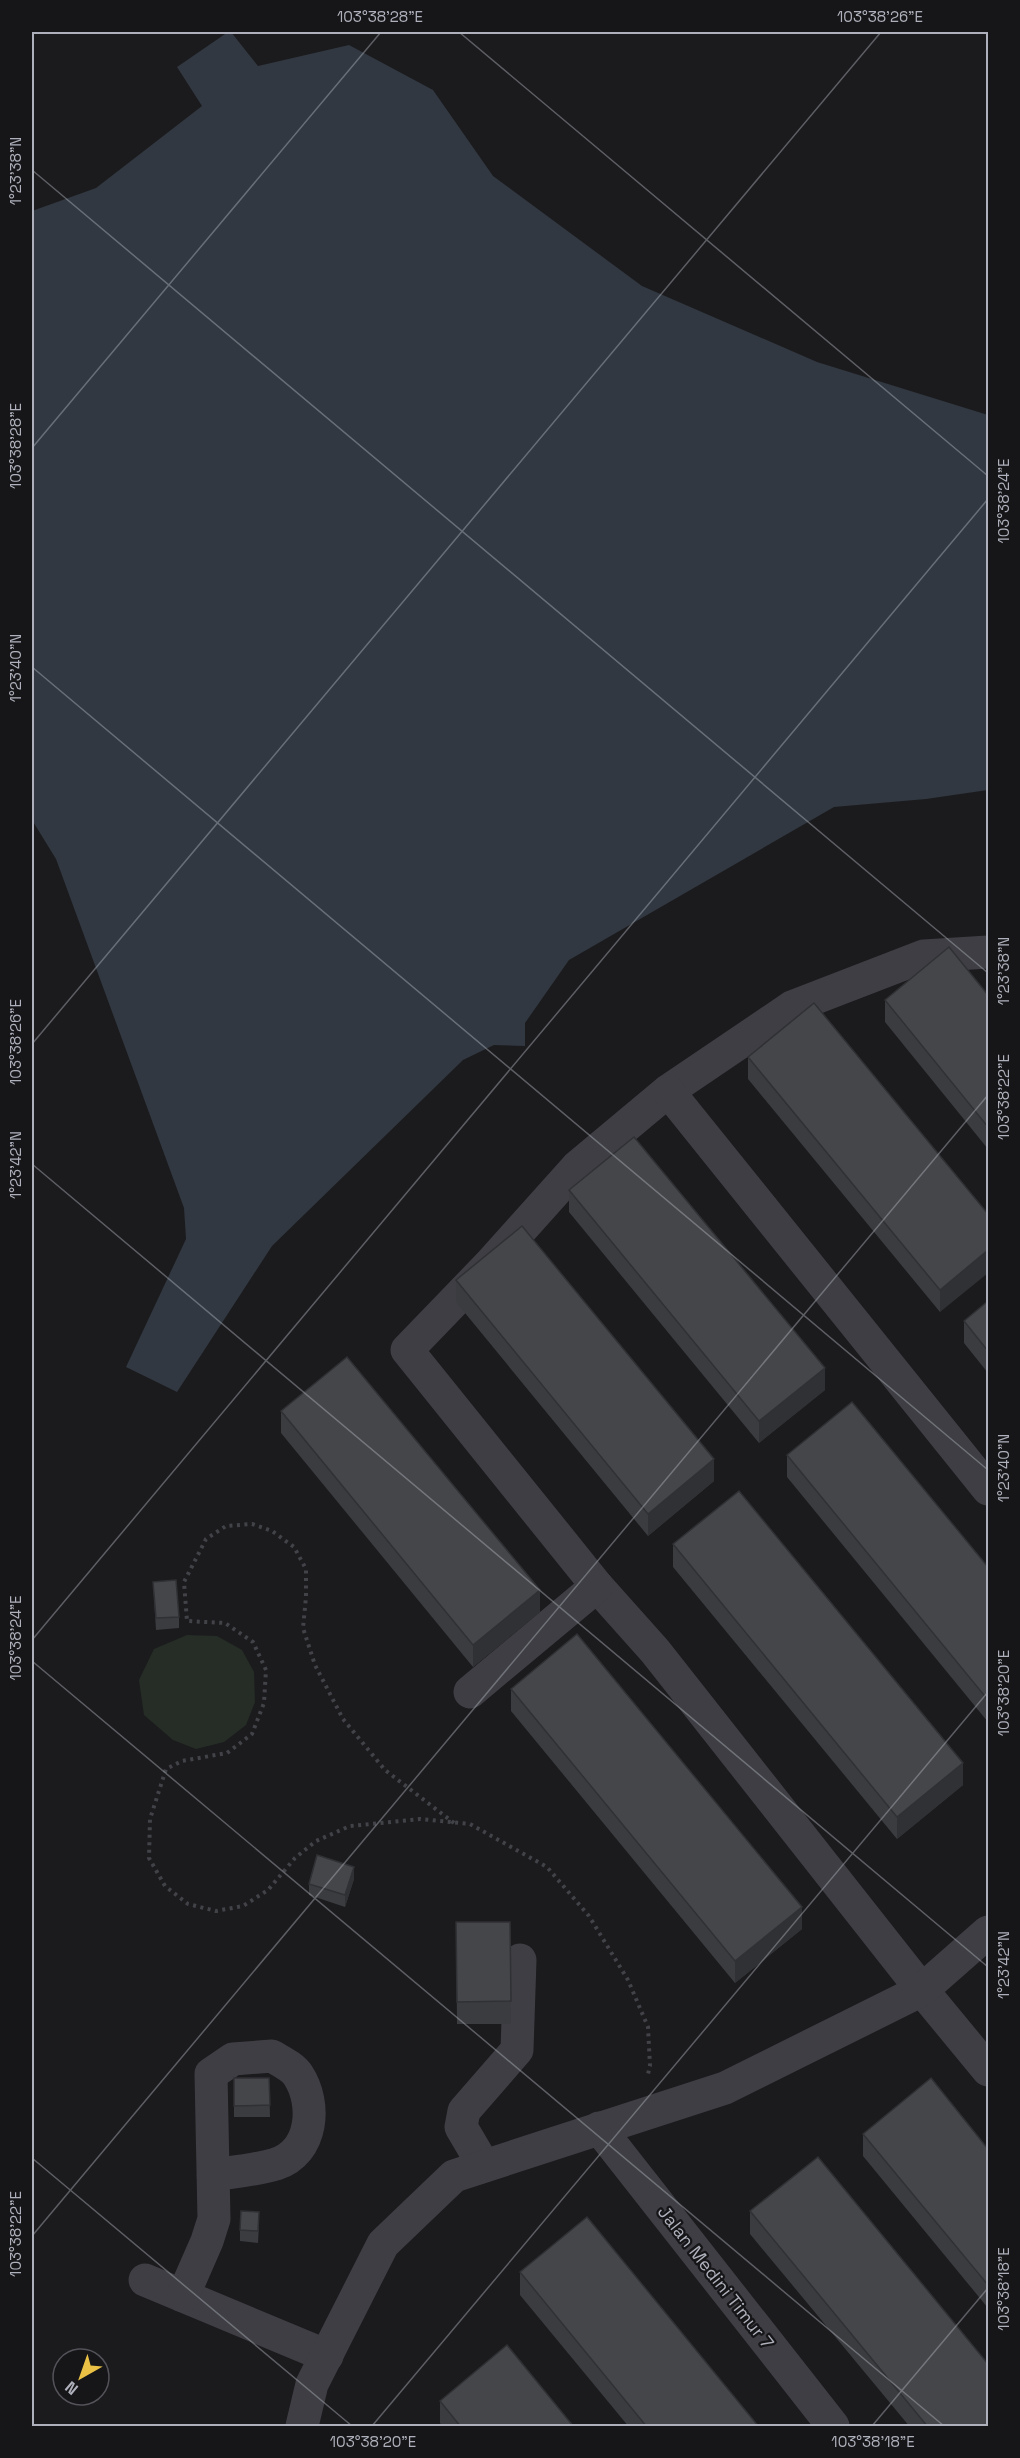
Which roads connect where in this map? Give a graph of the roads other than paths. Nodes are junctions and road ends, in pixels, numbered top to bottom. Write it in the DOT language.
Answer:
graph roads {
  1 [pos="988,952"];
  2 [pos="668,1091"];
  3 [pos="988,1489"];
  4 [pos="597,1586"];
  5 [pos="470,1692"];
  6 [pos="988,1932"];
  7 [pos="520,1960"];
  8 [pos="922,1990"];
  9 [pos="988,2070"];
  10 [pos="599,2128"];
  11 [pos="484,2166"];
  12 [pos="213,2175"];
  13 [pos="145,2280"];
  14 [pos="183,2296"];
  15 [pos="327,2356"];
  16 [pos="302,2427"];
  17 [pos="833,2427"];
  1 -- 2 [label="street"];
  2 -- 3 [label="street"];
  2 -- 4 [label="street"];
  4 -- 5 [label="street"];
  4 -- 8 [label="street"];
  6 -- 8 [label="street"];
  7 -- 11 [label="street"];
  8 -- 9 [label="street"];
  8 -- 10 [label="street"];
  10 -- 11 [label="street"];
  10 -- 17 [label="street, Jalan Medini Timur 7"];
  11 -- 15 [label="street"];
  12 -- 14 [label="street"];
  13 -- 14 [label="street"];
  14 -- 15 [label="street"];
  15 -- 16 [label="street"];
}
